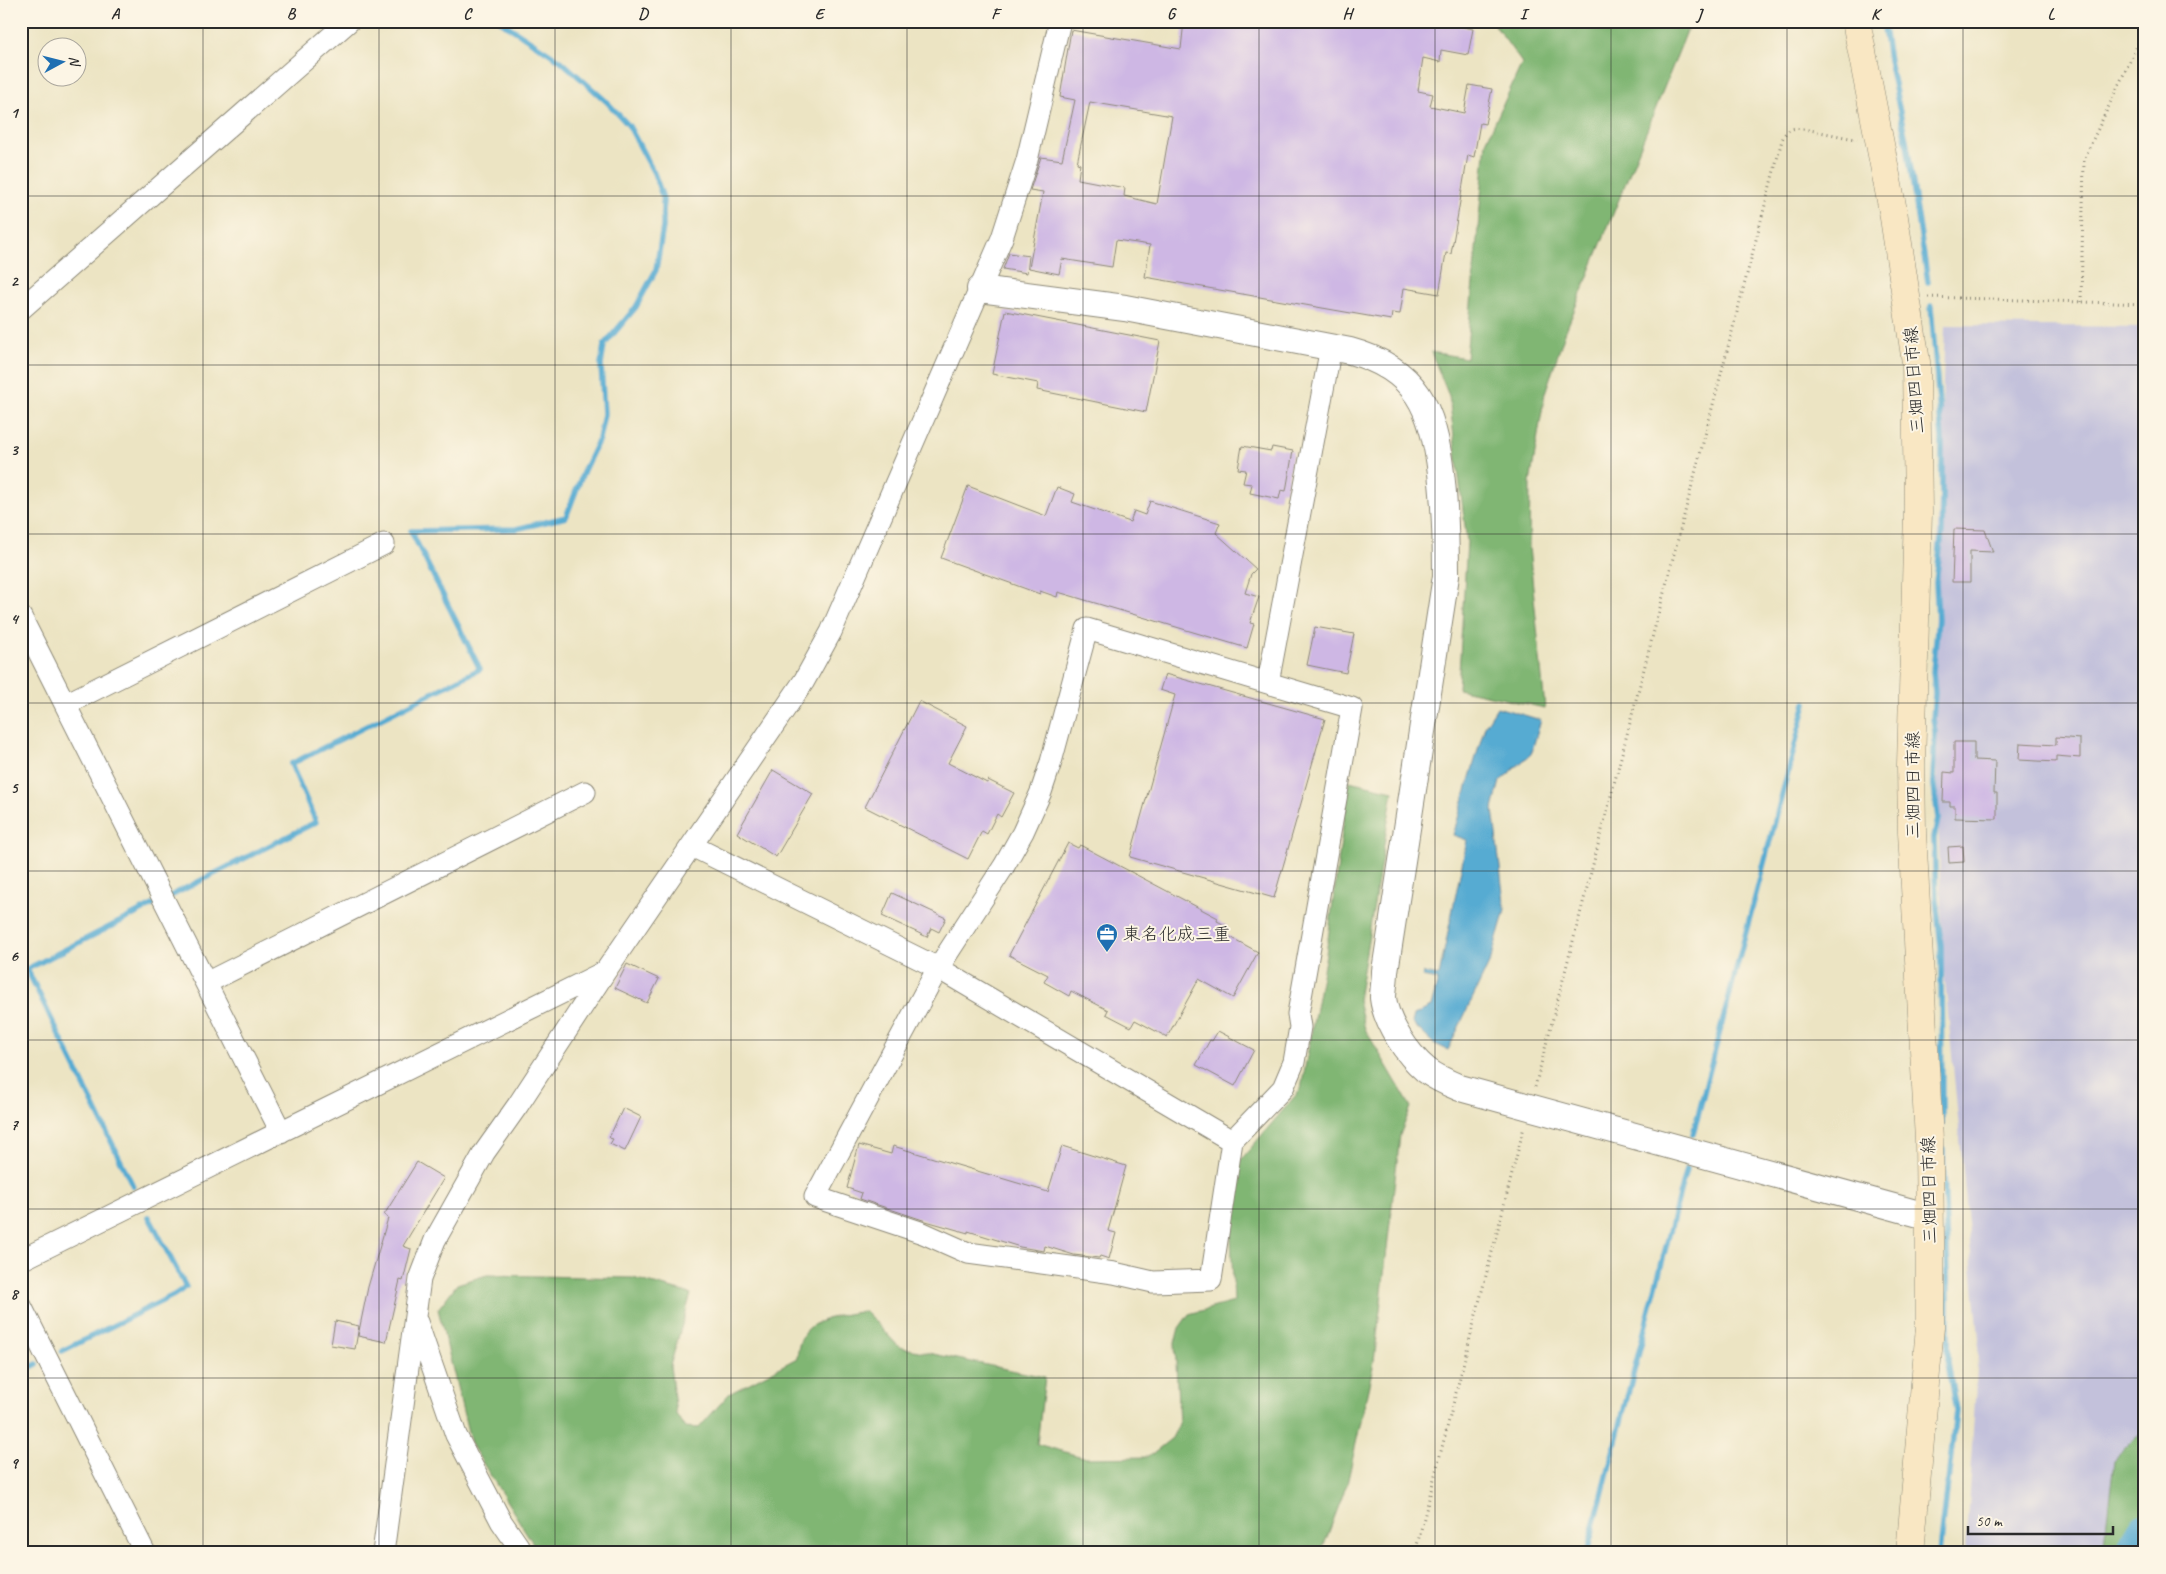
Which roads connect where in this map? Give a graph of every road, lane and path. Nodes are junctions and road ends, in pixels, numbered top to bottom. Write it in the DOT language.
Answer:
graph roads {
  1 [pos="349,21"];
  2 [pos="1060,21"];
  3 [pos="1856,21"];
  4 [pos="2145,29"];
  5 [pos="1880,143"];
  6 [pos="980,289"];
  7 [pos="1907,298"];
  8 [pos="2081,302"];
  9 [pos="2145,304"];
  10 [pos="21,309"];
  11 [pos="1331,347"];
  12 [pos="384,544"];
  13 [pos="21,617"];
  14 [pos="1268,683"];
  15 [pos="66,704"];
  16 [pos="585,792"];
  17 [pos="692,846"];
  18 [pos="938,968"];
  19 [pos="604,972"];
  20 [pos="206,983"];
  21 [pos="1530,1106"];
  22 [pos="281,1132"];
  23 [pos="1232,1141"];
  24 [pos="1930,1217"];
  25 [pos="21,1260"];
  26 [pos="21,1306"];
  27 [pos="415,1317"];
  28 [pos="146,1553"];
  29 [pos="383,1553"];
  30 [pos="523,1553"];
  31 [pos="1415,1553"];
  32 [pos="1910,1553"];
  1 -- 10 [label="street"];
  2 -- 6 [label="street"];
  3 -- 5 [label="main road, 三畑四日市線"];
  4 -- 8 [label="path"];
  5 -- 7 [label="main road, 三畑四日市線"];
  5 -- 21 [label="path"];
  6 -- 11 [label="street"];
  6 -- 17 [label="street"];
  7 -- 8 [label="path"];
  7 -- 24 [label="main road, 三畑四日市線"];
  8 -- 9 [label="path"];
  11 -- 14 [label="street"];
  11 -- 21 [label="street"];
  12 -- 15 [label="street"];
  13 -- 15 [label="street"];
  14 -- 18 [label="street"];
  14 -- 23 [label="street"];
  15 -- 20 [label="street"];
  16 -- 20 [label="street"];
  17 -- 18 [label="street"];
  17 -- 19 [label="street"];
  18 -- 23 [label="street"];
  18 -- 23 [label="street"];
  19 -- 22 [label="street"];
  19 -- 27 [label="street"];
  20 -- 22 [label="street"];
  21 -- 24 [label="street"];
  21 -- 31 [label="path"];
  22 -- 25 [label="street"];
  24 -- 32 [label="main road, 三畑四日市線"];
  26 -- 28 [label="street"];
  27 -- 29 [label="street"];
  27 -- 30 [label="street"];
}
